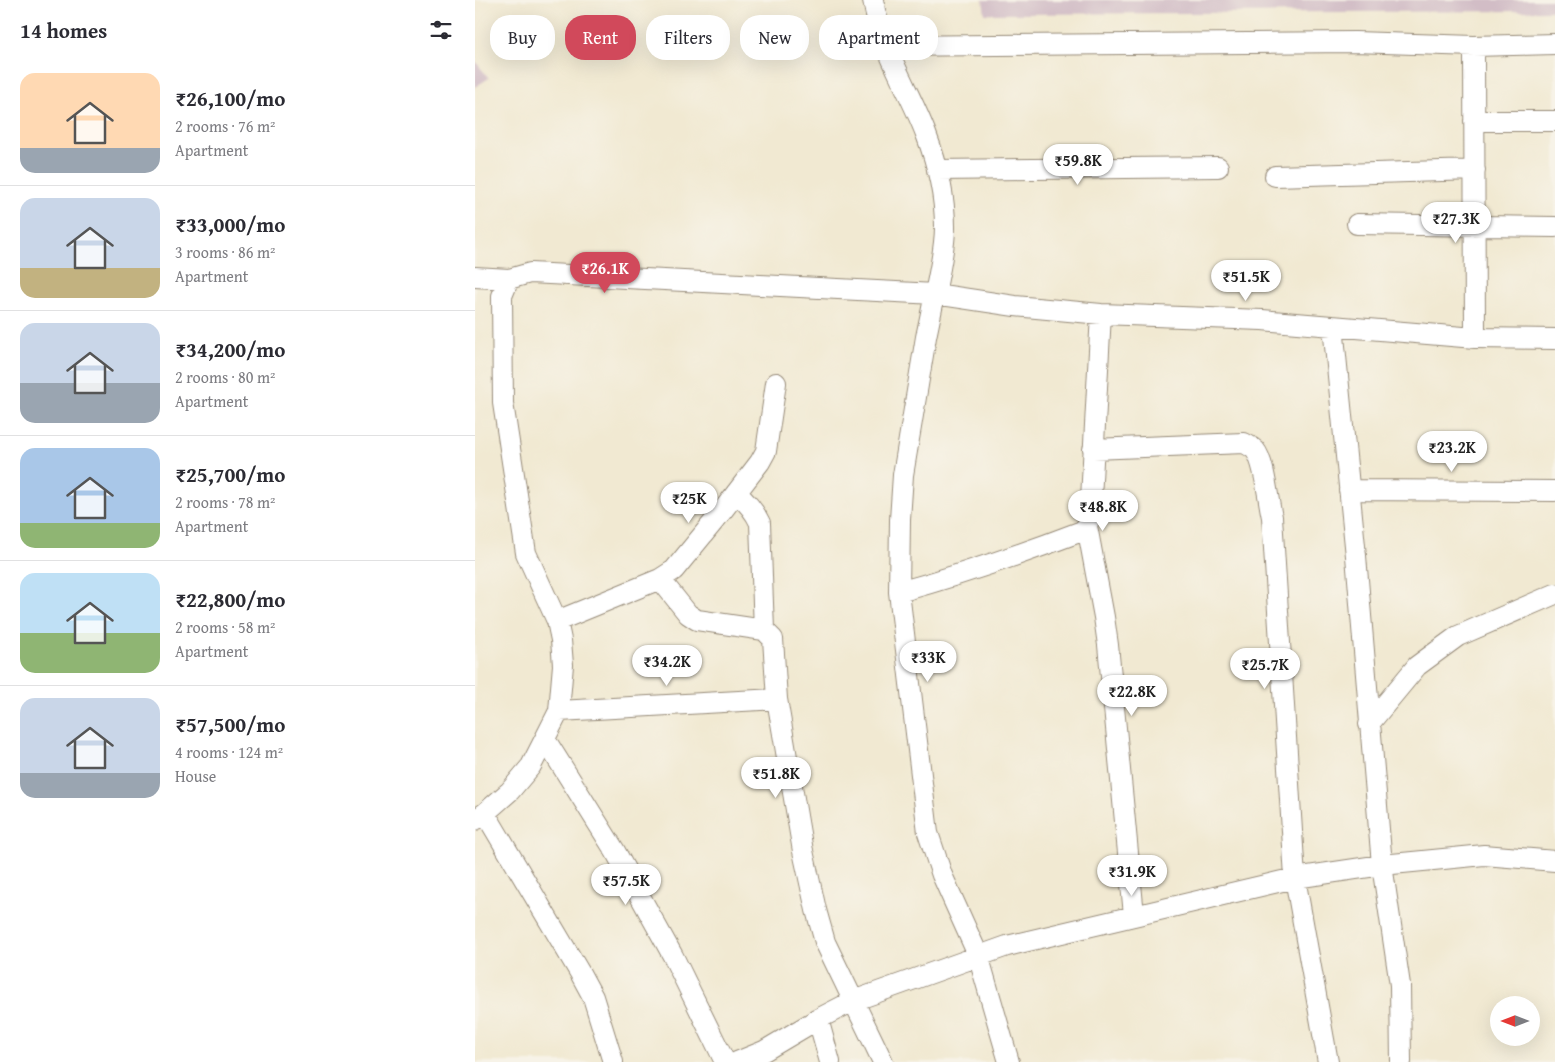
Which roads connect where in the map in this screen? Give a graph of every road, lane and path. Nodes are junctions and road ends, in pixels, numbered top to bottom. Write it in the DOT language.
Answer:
graph roads {
  1 [pos="873,0"];
  2 [pos="877,15"];
  3 [pos="1555,44"];
  4 [pos="938,46"];
  5 [pos="1474,46"];
  6 [pos="892,60"];
  7 [pos="1555,121"];
  8 [pos="1474,122"];
  9 [pos="1218,167"];
  10 [pos="937,170"];
  11 [pos="1475,170"];
  12 [pos="1275,176"];
  13 [pos="1357,224"];
  14 [pos="1475,226"];
  15 [pos="1555,227"];
  16 [pos="475,277"];
  17 [pos="509,279"];
  18 [pos="935,294"];
  19 [pos="1101,314"];
  20 [pos="1333,326"];
  21 [pos="1475,338"];
  22 [pos="1555,339"];
  23 [pos="776,384"];
  24 [pos="1093,449"];
  25 [pos="1349,490"];
  26 [pos="1555,491"];
  27 [pos="736,493"];
  28 [pos="1087,526"];
  29 [pos="660,579"];
  30 [pos="899,592"];
  31 [pos="1555,594"];
  32 [pos="557,621"];
  33 [pos="764,630"];
  34 [pos="777,699"];
  35 [pos="559,711"];
  36 [pos="1369,724"];
  37 [pos="545,740"];
  38 [pos="480,817"];
  39 [pos="1555,861"];
  40 [pos="1382,865"];
  41 [pos="1295,878"];
  42 [pos="1134,915"];
  43 [pos="978,955"];
  44 [pos="853,1001"];
  45 [pos="818,1019"];
  46 [pos="764,1057"];
  47 [pos="613,1062"];
  48 [pos="725,1062"];
  49 [pos="737,1062"];
  50 [pos="830,1062"];
  51 [pos="883,1062"];
  52 [pos="1009,1062"];
  53 [pos="1327,1062"];
  54 [pos="1401,1062"];
  1 -- 2 [label="street"];
  3 -- 5 [label="street"];
  4 -- 5 [label="street"];
  5 -- 8 [label="street"];
  6 -- 10 [label="street"];
  7 -- 8 [label="street"];
  8 -- 11 [label="street"];
  9 -- 10 [label="street"];
  10 -- 18 [label="street"];
  11 -- 12 [label="street"];
  11 -- 14 [label="street"];
  13 -- 14 [label="street"];
  14 -- 15 [label="street"];
  14 -- 21 [label="street"];
  16 -- 17 [label="street"];
  17 -- 18 [label="street"];
  17 -- 32 [label="street"];
  18 -- 19 [label="street"];
  18 -- 30 [label="street"];
  19 -- 20 [label="street"];
  19 -- 24 [label="street"];
  20 -- 21 [label="street"];
  20 -- 25 [label="street"];
  21 -- 22 [label="street"];
  23 -- 27 [label="street"];
  24 -- 28 [label="street"];
  24 -- 41 [label="street"];
  25 -- 26 [label="street"];
  25 -- 36 [label="street"];
  27 -- 29 [label="street"];
  27 -- 33 [label="street"];
  28 -- 30 [label="street"];
  28 -- 42 [label="street"];
  29 -- 32 [label="street"];
  29 -- 33 [label="street"];
  30 -- 43 [label="street"];
  31 -- 36 [label="street"];
  32 -- 35 [label="street"];
  33 -- 34 [label="street"];
  34 -- 35 [label="street"];
  34 -- 44 [label="street"];
  35 -- 37 [label="street"];
  36 -- 40 [label="street"];
  37 -- 38 [label="street"];
  37 -- 48 [label="street"];
  38 -- 47 [label="street"];
  39 -- 40 [label="street"];
  40 -- 41 [label="street"];
  40 -- 54 [label="street"];
  41 -- 42 [label="street"];
  41 -- 53 [label="street"];
  42 -- 43 [label="street"];
  43 -- 44 [label="street"];
  43 -- 52 [label="street"];
  44 -- 45 [label="street"];
  44 -- 51 [label="street"];
  45 -- 46 [label="street"];
  45 -- 50 [label="street"];
  46 -- 49 [label="street"];
}
